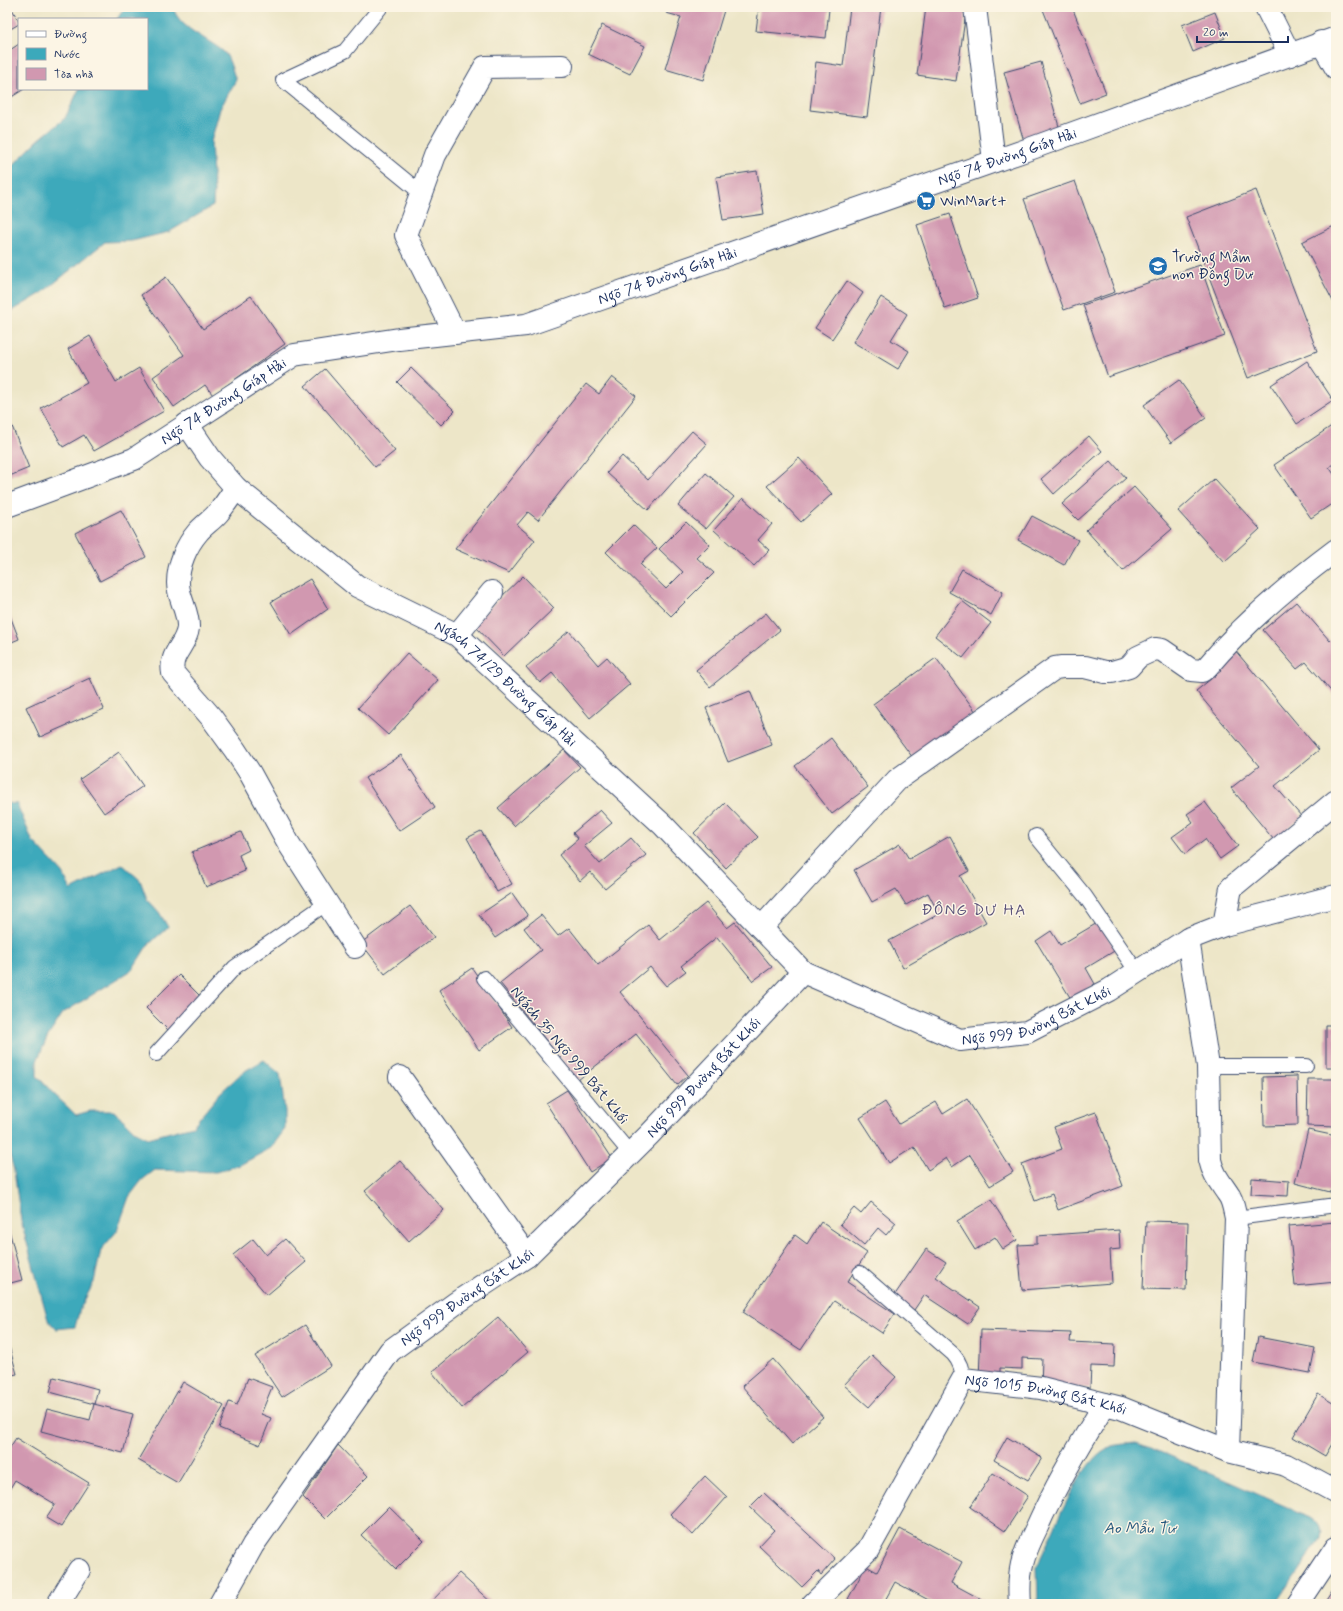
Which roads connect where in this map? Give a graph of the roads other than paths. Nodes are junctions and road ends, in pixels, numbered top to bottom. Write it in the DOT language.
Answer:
graph roads {
  1 [pos="975,7"];
  2 [pos="1266,7"];
  3 [pos="380,8"];
  4 [pos="1329,40"];
  5 [pos="1290,55"];
  6 [pos="562,66"];
  7 [pos="1336,68"];
  8 [pos="994,161"];
  9 [pos="421,193"];
  10 [pos="454,332"];
  11 [pos="187,424"];
  12 [pos="236,488"];
  13 [pos="7,506"];
  14 [pos="1336,550"];
  15 [pos="492,592"];
  16 [pos="457,635"];
  17 [pos="1336,801"];
  18 [pos="1036,836"];
  19 [pos="1336,896"];
  20 [pos="327,903"];
  21 [pos="1224,925"];
  22 [pos="761,928"];
  23 [pos="1188,939"];
  24 [pos="355,947"];
  25 [pos="803,972"];
  26 [pos="1137,972"];
  27 [pos="484,978"];
  28 [pos="156,1054"];
  29 [pos="1208,1066"];
  30 [pos="1306,1066"];
  31 [pos="400,1076"];
  32 [pos="630,1154"];
  33 [pos="1336,1205"];
  34 [pos="1236,1218"];
  35 [pos="527,1256"];
  36 [pos="860,1273"];
  37 [pos="963,1379"];
  38 [pos="1105,1404"];
  39 [pos="1228,1451"];
  40 [pos="1336,1492"];
  41 [pos="1336,1547"];
  42 [pos="79,1570"];
  43 [pos="58,1604"];
  44 [pos="220,1604"];
  45 [pos="813,1604"];
  46 [pos="1020,1604"];
  47 [pos="1298,1604"];
  1 -- 8 [label="street"];
  2 -- 5 [label="street"];
  3 -- 9 [label="lane"];
  4 -- 5 [label="street, Ngõ 74 Đường Giáp Hải"];
  4 -- 7 [label="street"];
  5 -- 8 [label="street, Ngõ 74 Đường Giáp Hải"];
  6 -- 9 [label="street"];
  8 -- 10 [label="street, Ngõ 74 Đường Giáp Hải"];
  9 -- 10 [label="street"];
  10 -- 11 [label="street, Ngõ 74 Đường Giáp Hải"];
  11 -- 12 [label="street, Ngách 74/29 Đường Giáp Hải"];
  11 -- 13 [label="street, Ngõ 74 Đường Giáp Hải"];
  12 -- 16 [label="street, Ngách 74/29 Đường Giáp Hải"];
  12 -- 20 [label="street"];
  14 -- 22 [label="street"];
  15 -- 16 [label="street"];
  16 -- 22 [label="street, Ngách 74/29 Đường Giáp Hải"];
  17 -- 21 [label="street"];
  18 -- 26 [label="lane"];
  19 -- 21 [label="street, Ngõ 999 Đường Bát Khối"];
  20 -- 24 [label="street"];
  20 -- 28 [label="lane"];
  21 -- 23 [label="street, Ngõ 999 Đường Bát Khối"];
  22 -- 25 [label="street, Ngách 74/29 Đường Giáp Hải"];
  23 -- 26 [label="street, Ngõ 999 Đường Bát Khối"];
  23 -- 29 [label="street"];
  25 -- 26 [label="street, Ngõ 999 Đường Bát Khối"];
  25 -- 32 [label="street, Ngõ 999 Đường Bát Khối"];
  27 -- 32 [label="lane, Ngách 35 Ngõ 999 Bát Khối"];
  29 -- 30 [label="lane"];
  29 -- 34 [label="street"];
  31 -- 35 [label="street"];
  32 -- 35 [label="street, Ngõ 999 Đường Bát Khối"];
  33 -- 34 [label="lane"];
  34 -- 39 [label="street"];
  35 -- 44 [label="street, Ngõ 999 Đường Bát Khối"];
  36 -- 37 [label="lane"];
  37 -- 38 [label="street, Ngõ 1015 Đường Bát Khối"];
  37 -- 45 [label="street, Ngõ 1015 Đường Bát Khối"];
  38 -- 39 [label="street, Ngõ 1015 Đường Bát Khối"];
  38 -- 46 [label="street"];
  39 -- 40 [label="street, Ngõ 1015 Đường Bát Khối"];
  41 -- 47 [label="street"];
  42 -- 43 [label="street"];
}
